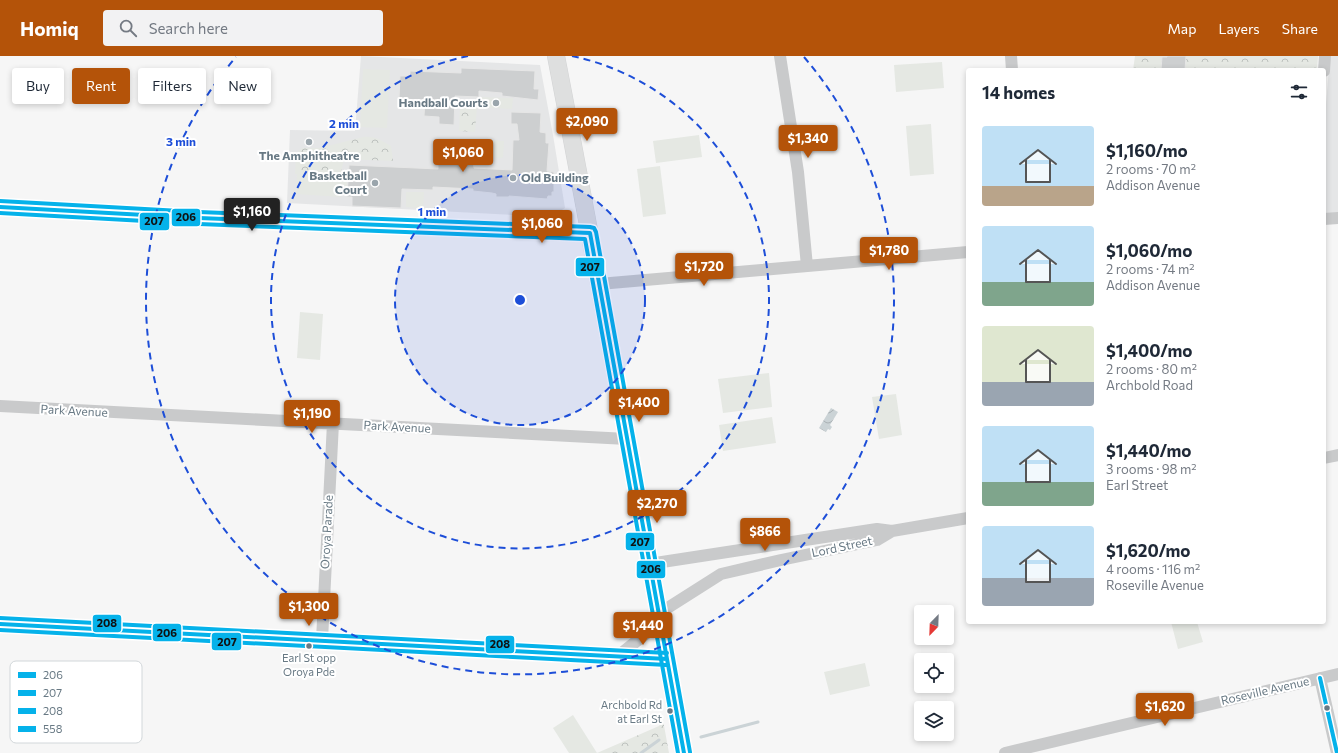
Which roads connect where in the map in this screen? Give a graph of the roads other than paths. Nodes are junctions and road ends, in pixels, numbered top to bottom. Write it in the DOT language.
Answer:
graph roads {
  1 [pos="556,56"];
  2 [pos="780,56"];
  3 [pos="1011,56"];
  4 [pos="1325,56"];
  5 [pos="1012,68"];
  6 [pos="1324,68"];
  7 [pos="0,207"];
  8 [pos="1338,218"];
  9 [pos="1326,219"];
  10 [pos="590,233"];
  11 [pos="966,252"];
  12 [pos="807,266"];
  13 [pos="599,284"];
  14 [pos="0,406"];
  15 [pos="333,423"];
  16 [pos="627,439"];
  17 [pos="1338,455"];
  18 [pos="1326,458"];
  19 [pos="966,518"];
  20 [pos="892,530"];
  21 [pos="649,564"];
  22 [pos="659,618"];
  23 [pos="0,624"];
  24 [pos="322,640"];
  25 [pos="617,657"];
  26 [pos="667,659"];
  27 [pos="1338,674"];
  28 [pos="1320,678"];
  29 [pos="684,753"];
  30 [pos="1005,753"];
  31 [pos="1337,753"];
  1 -- 10 [label="main road"];
  2 -- 12 [label="street"];
  3 -- 5 [label="street"];
  4 -- 6 [label="street"];
  7 -- 10 [label="street"];
  8 -- 9 [label="street"];
  10 -- 13 [label="main road"];
  11 -- 12 [label="street"];
  12 -- 13 [label="street"];
  13 -- 16 [label="main road"];
  14 -- 15 [label="street, Park Avenue"];
  15 -- 16 [label="street, Park Avenue"];
  15 -- 24 [label="street, Oroya Parade"];
  16 -- 21 [label="main road"];
  17 -- 18 [label="street"];
  19 -- 20 [label="street, Lord Street"];
  20 -- 21 [label="street, Lord Street"];
  20 -- 22 [label="street, Lord Street"];
  21 -- 22 [label="main road"];
  22 -- 25 [label="street, Lord Street"];
  22 -- 26 [label="main road"];
  23 -- 24 [label="street"];
  24 -- 25 [label="street"];
  25 -- 26 [label="street"];
  26 -- 29 [label="main road"];
  27 -- 28 [label="street, Roseville Avenue"];
  28 -- 30 [label="street, Roseville Avenue"];
  28 -- 31 [label="street"];
}
